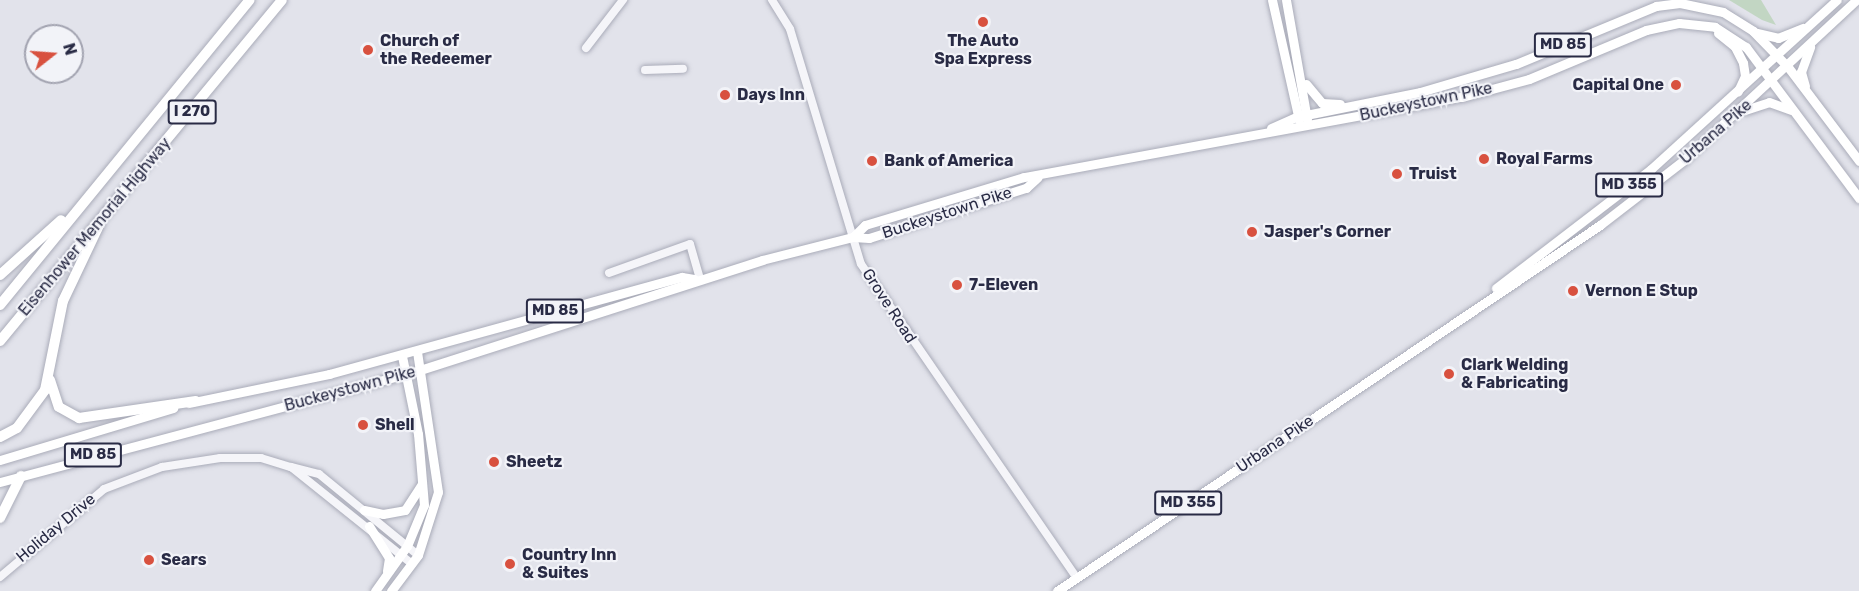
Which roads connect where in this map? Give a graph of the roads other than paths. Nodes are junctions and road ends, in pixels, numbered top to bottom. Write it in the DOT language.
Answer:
graph roads {
  1 [pos="250,0"];
  2 [pos="282,0"];
  3 [pos="623,0"];
  4 [pos="772,0"];
  5 [pos="1272,0"];
  6 [pos="1286,0"];
  7 [pos="1837,0"];
  8 [pos="1856,0"];
  9 [pos="1816,21"];
  10 [pos="1696,24"];
  11 [pos="1753,31"];
  12 [pos="1813,42"];
  13 [pos="586,48"];
  14 [pos="1779,56"];
  15 [pos="1298,58"];
  16 [pos="1788,67"];
  17 [pos="682,69"];
  18 [pos="645,70"];
  19 [pos="1763,72"];
  20 [pos="1772,82"];
  21 [pos="1806,91"];
  22 [pos="1736,96"];
  23 [pos="1366,102"];
  24 [pos="1309,115"];
  25 [pos="1735,115"];
  26 [pos="1296,117"];
  27 [pos="1799,117"];
  28 [pos="1305,127"];
  29 [pos="1261,132"];
  30 [pos="1859,161"];
  31 [pos="1859,198"];
  32 [pos="78,206"];
  33 [pos="104,214"];
  34 [pos="853,237"];
  35 [pos="609,273"];
  36 [pos="0,274"];
  37 [pos="697,278"];
  38 [pos="1491,293"];
  39 [pos="0,305"];
  40 [pos="0,341"];
  41 [pos="417,352"];
  42 [pos="402,356"];
  43 [pos="420,370"];
  44 [pos="406,374"];
  45 [pos="50,376"];
  46 [pos="196,401"];
  47 [pos="0,437"];
  48 [pos="0,460"];
  49 [pos="291,467"];
  50 [pos="21,476"];
  51 [pos="424,479"];
  52 [pos="0,482"];
  53 [pos="364,510"];
  54 [pos="0,518"];
  55 [pos="369,526"];
  56 [pos="405,550"];
  57 [pos="418,555"];
  58 [pos="412,564"];
  59 [pos="0,576"];
  60 [pos="386,576"];
  61 [pos="1077,578"];
  62 [pos="375,591"];
  63 [pos="391,591"];
  64 [pos="1057,591"];
  1 -- 32 [label="highway, Eisenhower Memorial Highway / I 270"];
  2 -- 33 [label="highway, Eisenhower Memorial Highway / I 270"];
  3 -- 13 [label="street"];
  4 -- 34 [label="street, Grove Road"];
  5 -- 26 [label="main road"];
  6 -- 15 [label="main road"];
  7 -- 9 [label="main road, MD 355"];
  8 -- 12 [label="main road, MD 355"];
  9 -- 11 [label="main road"];
  9 -- 14 [label="main road, MD 355"];
  10 -- 19 [label="main road, Buckeystown Pike / MD 85"];
  10 -- 22 [label="main road"];
  10 -- 28 [label="main road, Buckeystown Pike / MD 85"];
  11 -- 14 [label="main road, Buckeystown Pike / MD 85"];
  11 -- 23 [label="main road, Buckeystown Pike / MD 85"];
  12 -- 16 [label="main road, MD 355"];
  12 -- 21 [label="main road"];
  14 -- 16 [label="main road, Buckeystown Pike / MD 85"];
  14 -- 19 [label="main road, Urbana Pike / MD 355"];
  15 -- 23 [label="main road"];
  15 -- 24 [label="main road"];
  16 -- 20 [label="main road, Urbana Pike / MD 355"];
  16 -- 21 [label="main road, Buckeystown Pike / MD 85"];
  17 -- 18 [label="street"];
  19 -- 20 [label="main road, Buckeystown Pike / MD 85"];
  19 -- 22 [label="main road, Urbana Pike / MD 355"];
  20 -- 25 [label="main road, Urbana Pike / MD 355"];
  20 -- 27 [label="main road, Buckeystown Pike / MD 85"];
  21 -- 30 [label="main road, Buckeystown Pike / MD 85"];
  22 -- 38 [label="main road, Urbana Pike / MD 355"];
  23 -- 24 [label="main road, Buckeystown Pike / MD 85"];
  24 -- 26 [label="main road, Buckeystown Pike / MD 85"];
  24 -- 28 [label="main road"];
  25 -- 27 [label="main road"];
  25 -- 38 [label="main road, Urbana Pike / MD 355"];
  26 -- 28 [label="main road"];
  26 -- 29 [label="main road, Buckeystown Pike / MD 85"];
  27 -- 31 [label="main road, Buckeystown Pike / MD 85"];
  28 -- 29 [label="main road, Buckeystown Pike / MD 85"];
  29 -- 34 [label="main road, Buckeystown Pike / MD 85"];
  32 -- 36 [label="highway"];
  32 -- 39 [label="highway, Eisenhower Memorial Highway / I 270"];
  33 -- 40 [label="highway, Eisenhower Memorial Highway / I 270"];
  33 -- 45 [label="highway"];
  34 -- 37 [label="main road, Buckeystown Pike / MD 85"];
  34 -- 61 [label="street, Grove Road"];
  35 -- 37 [label="street"];
  37 -- 41 [label="main road, Buckeystown Pike / MD 85"];
  37 -- 43 [label="main road, Buckeystown Pike / MD 85"];
  38 -- 61 [label="main road, Urbana Pike / MD 355"];
  41 -- 42 [label="main road, Buckeystown Pike / MD 85"];
  41 -- 43 [label="main road"];
  42 -- 44 [label="main road"];
  42 -- 46 [label="main road, Buckeystown Pike / MD 85"];
  43 -- 44 [label="main road, Buckeystown Pike / MD 85"];
  43 -- 57 [label="main road"];
  44 -- 50 [label="main road, Buckeystown Pike / MD 85"];
  44 -- 51 [label="main road"];
  45 -- 46 [label="highway"];
  45 -- 47 [label="highway"];
  46 -- 48 [label="main road, Buckeystown Pike / MD 85"];
  49 -- 53 [label="street, Holiday Drive"];
  49 -- 55 [label="street, Holiday Drive"];
  49 -- 59 [label="street, Holiday Drive"];
  50 -- 52 [label="main road, Buckeystown Pike / MD 85"];
  50 -- 54 [label="highway"];
  51 -- 53 [label="main road"];
  51 -- 56 [label="main road"];
  53 -- 56 [label="street, Holiday Drive"];
  55 -- 56 [label="street, Holiday Drive"];
  55 -- 60 [label="main road"];
  56 -- 57 [label="street, Holiday Drive"];
  56 -- 58 [label="street, Holiday Drive"];
  56 -- 60 [label="main road"];
  57 -- 58 [label="main road"];
  58 -- 63 [label="main road"];
  60 -- 62 [label="main road"];
  61 -- 64 [label="main road, Urbana Pike / MD 355"];
}
